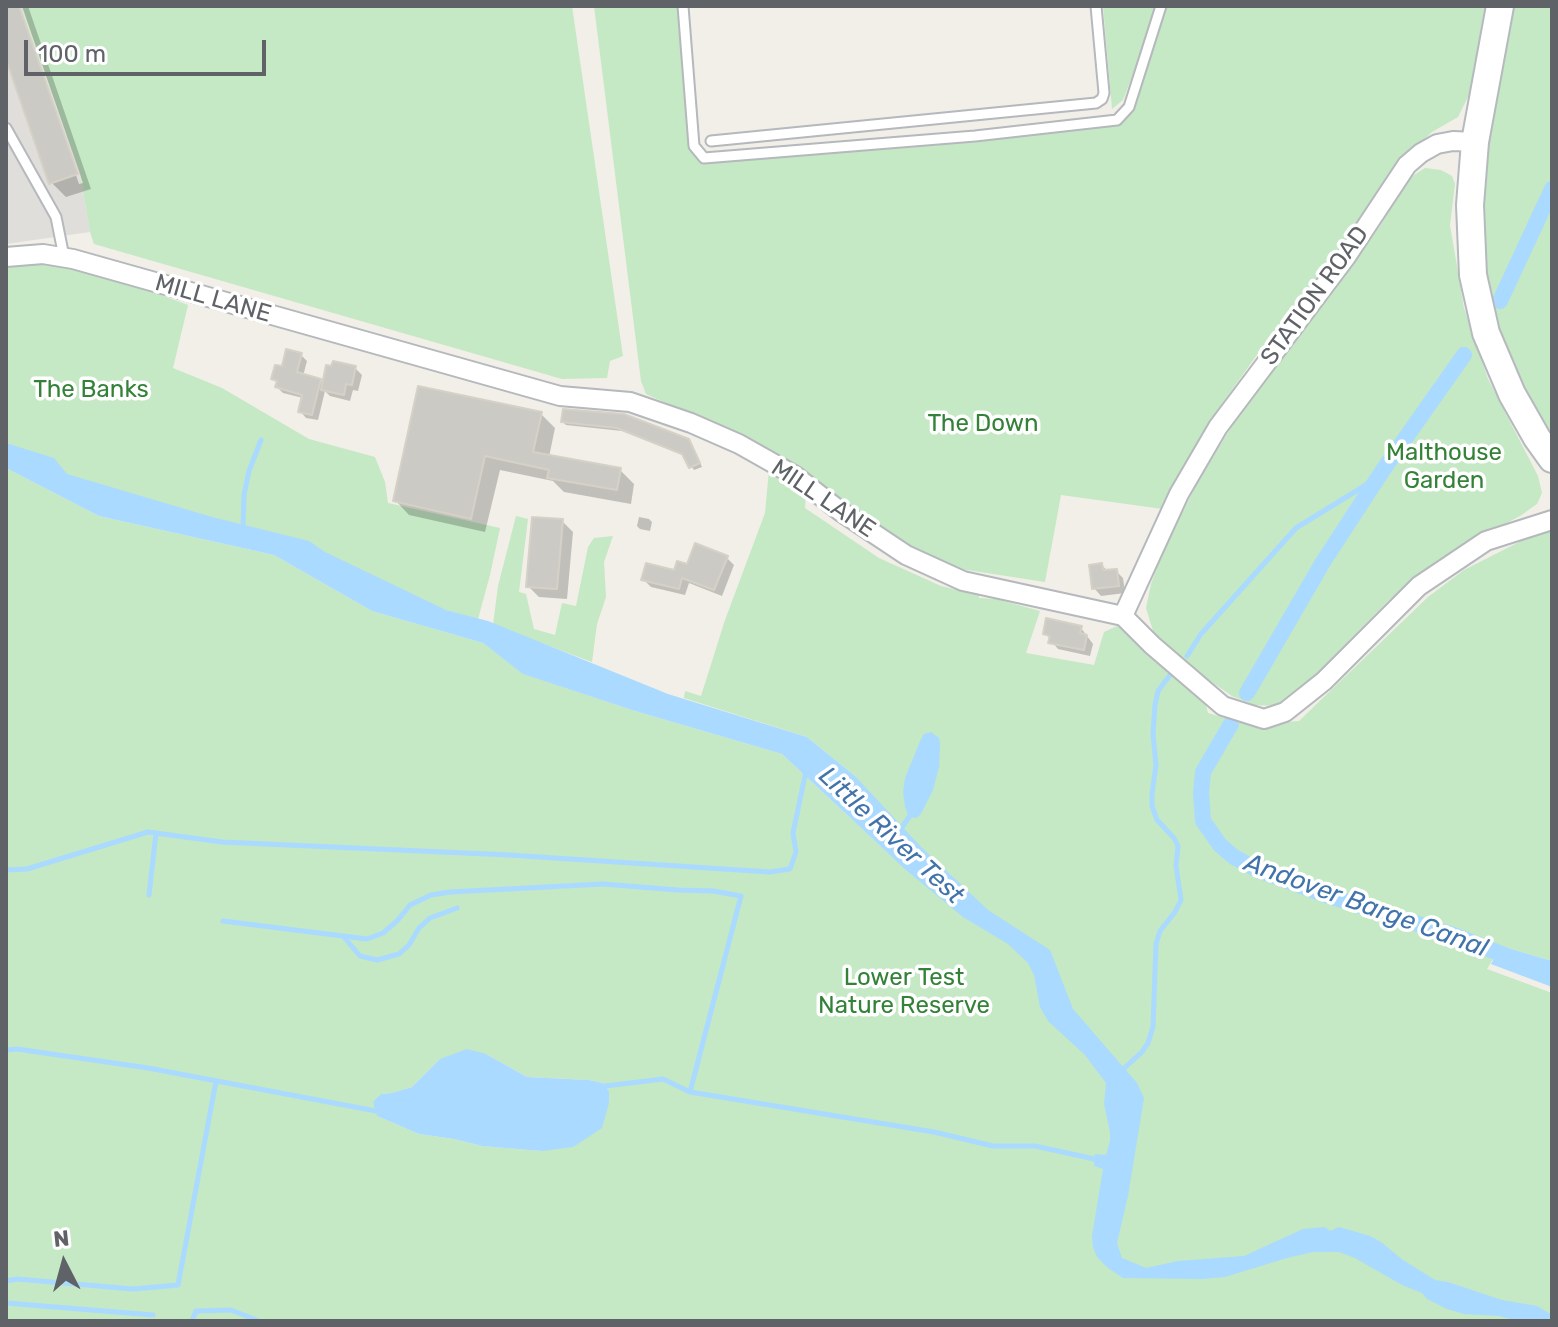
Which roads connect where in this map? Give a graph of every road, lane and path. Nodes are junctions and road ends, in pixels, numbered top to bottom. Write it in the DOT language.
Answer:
graph roads {
  1 [pos="683,6"];
  2 [pos="1096,6"];
  3 [pos="1161,6"];
  4 [pos="1500,6"];
  5 [pos="6,128"];
  6 [pos="711,141"];
  7 [pos="1475,142"];
  8 [pos="6,257"];
  9 [pos="64,257"];
  10 [pos="1552,459"];
  11 [pos="1552,520"];
  12 [pos="1123,616"];
  1 -- 3 [label="lane"];
  2 -- 6 [label="lane"];
  4 -- 7 [label="street"];
  5 -- 9 [label="lane"];
  7 -- 10 [label="street"];
  7 -- 12 [label="street, STATION ROAD"];
  8 -- 9 [label="street, MILL LANE"];
  9 -- 12 [label="street, MILL LANE"];
  11 -- 12 [label="street"];
}
